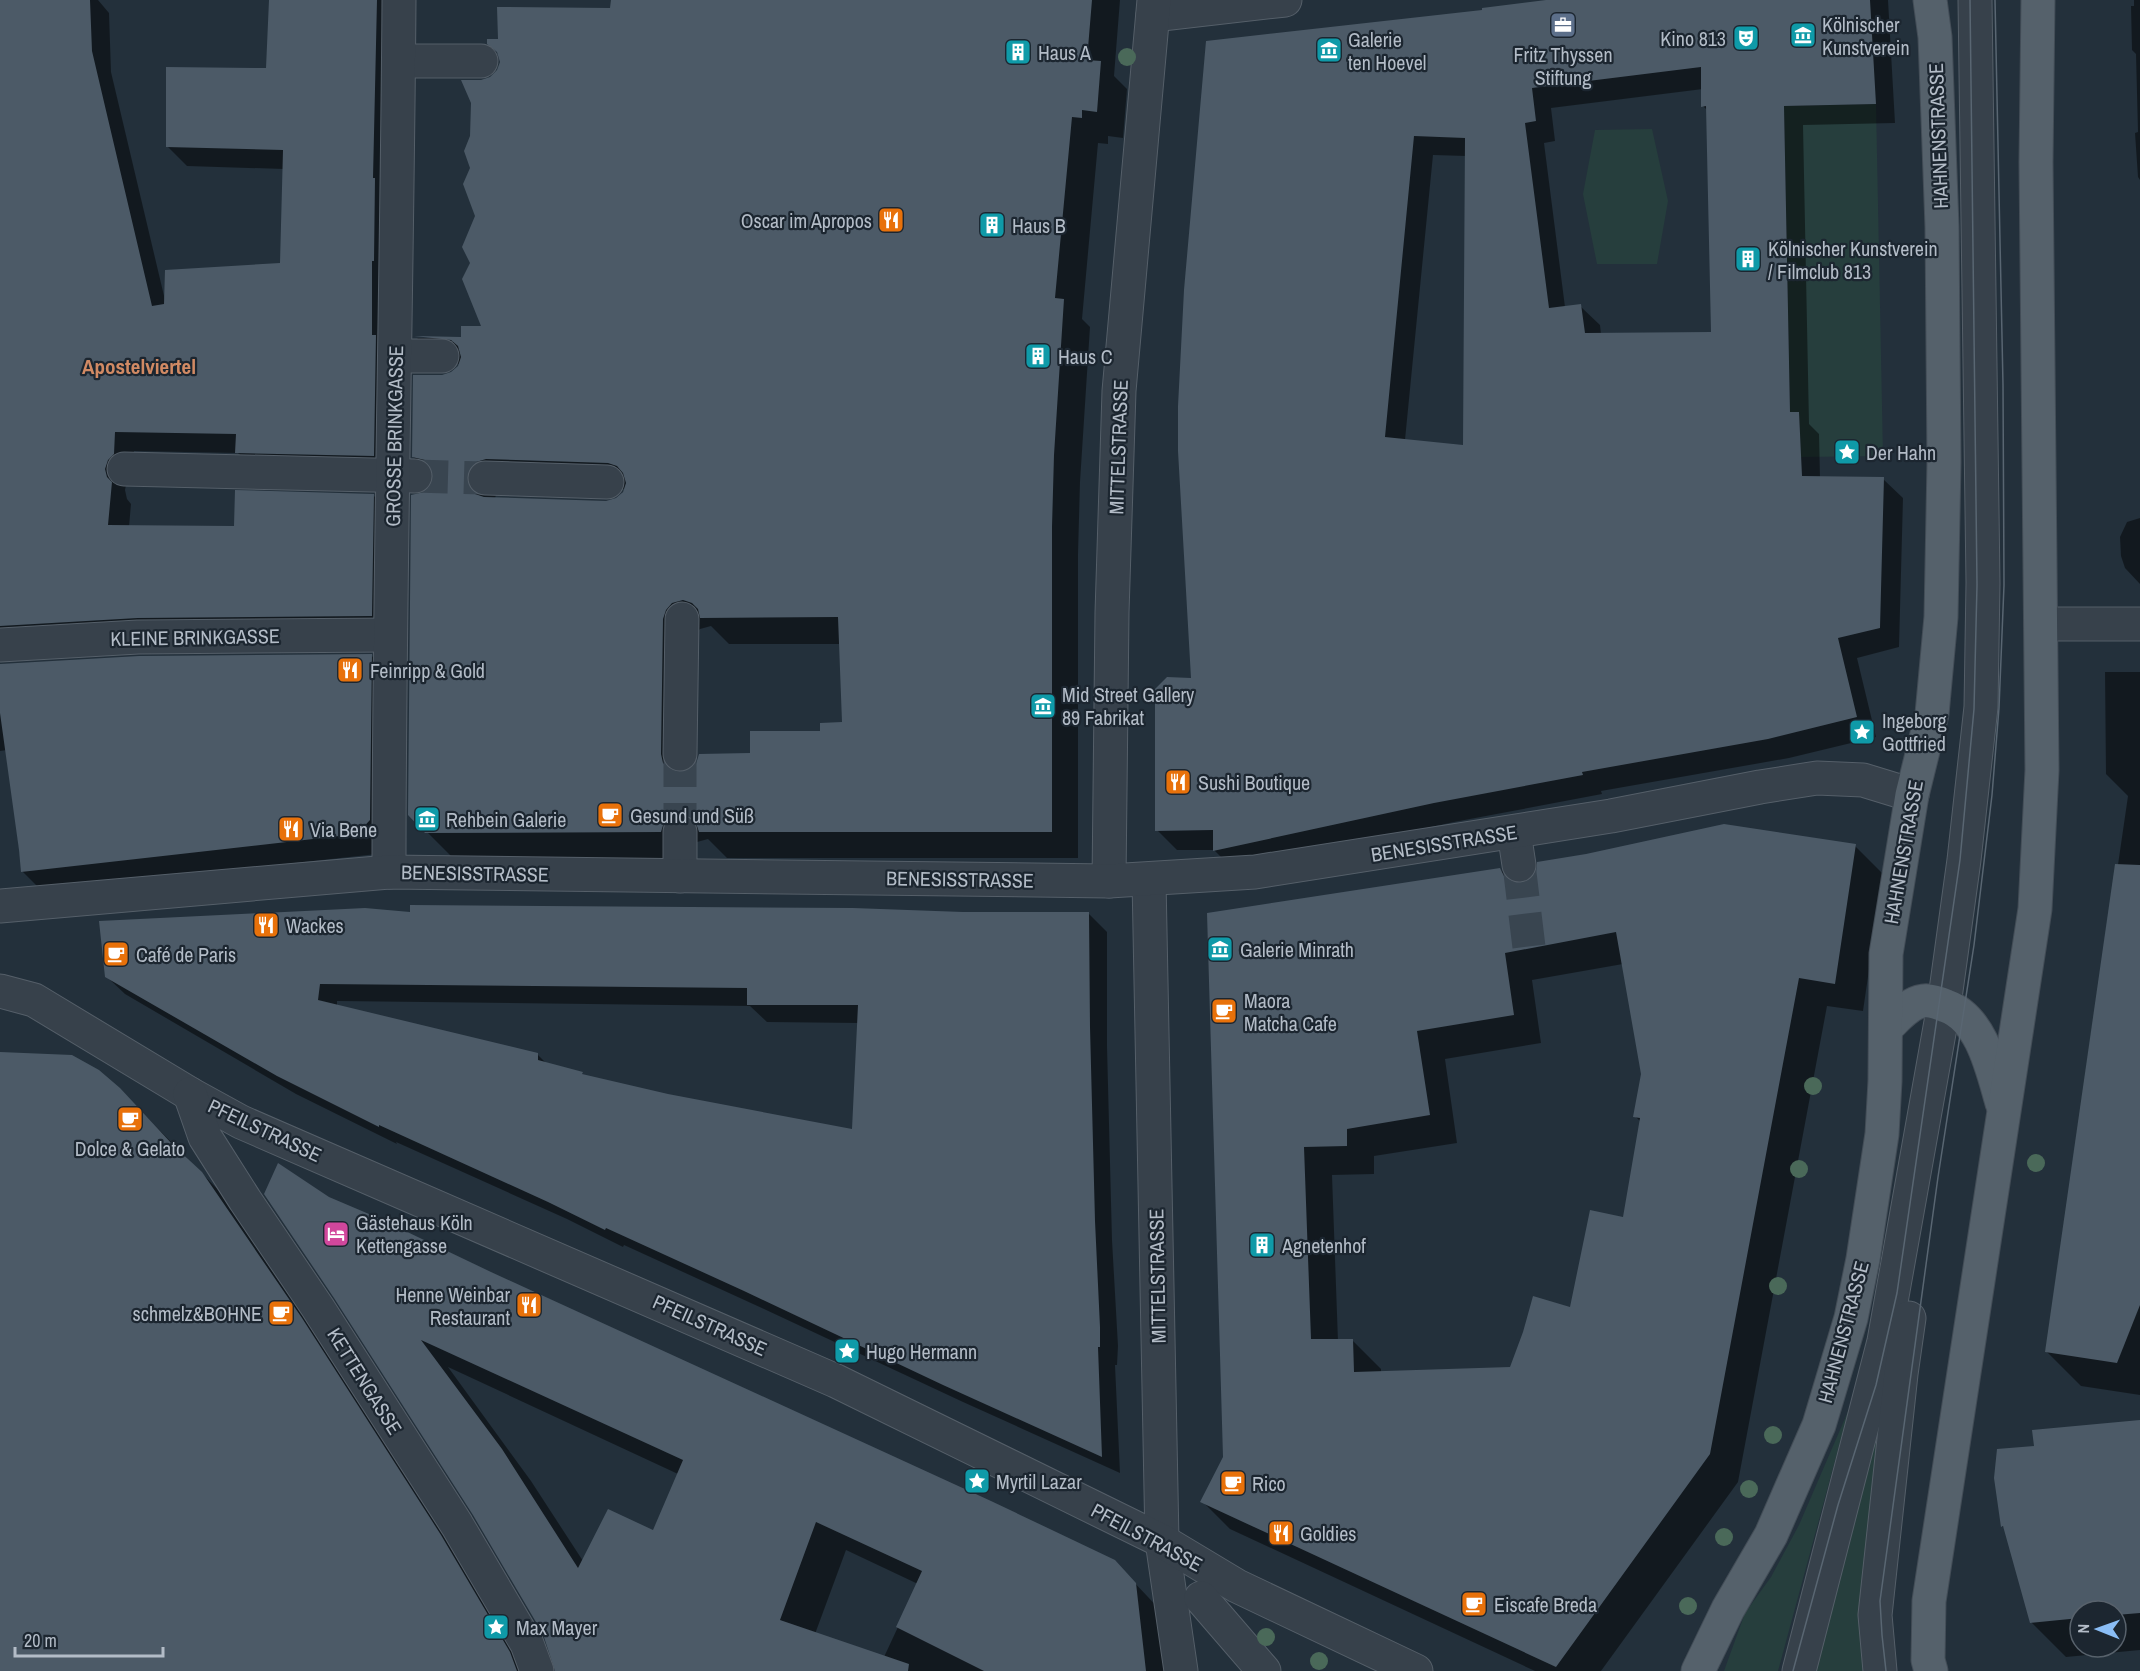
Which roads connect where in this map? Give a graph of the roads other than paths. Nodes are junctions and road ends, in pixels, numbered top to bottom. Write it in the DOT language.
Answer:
graph roads {
  1 [pos="399,0"];
  2 [pos="1285,0"];
  3 [pos="1930,0"];
  4 [pos="1975,0"];
  5 [pos="1990,0"];
  6 [pos="2038,0"];
  7 [pos="1153,8"];
  8 [pos="399,61"];
  9 [pos="480,61"];
  10 [pos="396,356"];
  11 [pos="442,356"];
  12 [pos="123,469"];
  13 [pos="404,476"];
  14 [pos="485,478"];
  15 [pos="607,482"];
  16 [pos="682,619"];
  17 [pos="2042,624"];
  18 [pos="2140,624"];
  19 [pos="389,635"];
  20 [pos="0,645"];
  21 [pos="680,754"];
  22 [pos="1912,795"];
  23 [pos="680,832"];
  24 [pos="1514,832"];
  25 [pos="1519,865"];
  26 [pos="389,872"];
  27 [pos="680,876"];
  28 [pos="1149,880"];
  29 [pos="1109,881"];
  30 [pos="0,906"];
  31 [pos="0,991"];
  32 [pos="1950,1007"];
  33 [pos="1886,1028"];
  34 [pos="190,1094"];
  35 [pos="2004,1110"];
  36 [pos="1162,1541"];
  37 [pos="1202,1598"];
  38 [pos="537,1671"];
  39 [pos="1181,1671"];
  40 [pos="1264,1671"];
  41 [pos="1416,1671"];
  42 [pos="1698,1671"];
  43 [pos="1798,1671"];
  44 [pos="1880,1671"];
  45 [pos="1931,1671"];
  1 -- 8 [label="street, GROSSE BRINKGASSE"];
  2 -- 7 [label="street"];
  3 -- 22 [label="main road, HAHNENSTRASSE"];
  4 -- 32 [label="street"];
  5 -- 32 [label="street"];
  6 -- 17 [label="main road"];
  7 -- 29 [label="street, MITTELSTRASSE"];
  8 -- 9 [label="street"];
  8 -- 10 [label="street, GROSSE BRINKGASSE"];
  10 -- 11 [label="street"];
  10 -- 13 [label="street, GROSSE BRINKGASSE"];
  12 -- 13 [label="street"];
  13 -- 19 [label="street, GROSSE BRINKGASSE"];
  14 -- 15 [label="street"];
  16 -- 21 [label="street"];
  17 -- 18 [label="street"];
  17 -- 35 [label="main road"];
  19 -- 20 [label="street, KLEINE BRINKGASSE"];
  19 -- 26 [label="street, GROSSE BRINKGASSE"];
  22 -- 24 [label="street, BENESISSTRASSE"];
  22 -- 33 [label="main road, HAHNENSTRASSE"];
  23 -- 27 [label="street"];
  24 -- 25 [label="street"];
  24 -- 28 [label="street, BENESISSTRASSE"];
  26 -- 27 [label="street, BENESISSTRASSE"];
  26 -- 30 [label="street, BENESISSTRASSE"];
  27 -- 29 [label="street, BENESISSTRASSE"];
  28 -- 29 [label="street, BENESISSTRASSE"];
  28 -- 36 [label="street, MITTELSTRASSE"];
  31 -- 34 [label="street, PFEILSTRASSE"];
  32 -- 33 [label="main road"];
  32 -- 35 [label="main road"];
  32 -- 43 [label="street"];
  32 -- 44 [label="street"];
  33 -- 42 [label="main road, HAHNENSTRASSE"];
  34 -- 36 [label="street, PFEILSTRASSE"];
  34 -- 38 [label="street, KETTENGASSE"];
  35 -- 45 [label="main road"];
  36 -- 39 [label="street, MITTELSTRASSE"];
  36 -- 41 [label="street, PFEILSTRASSE"];
  37 -- 40 [label="street"];
}
